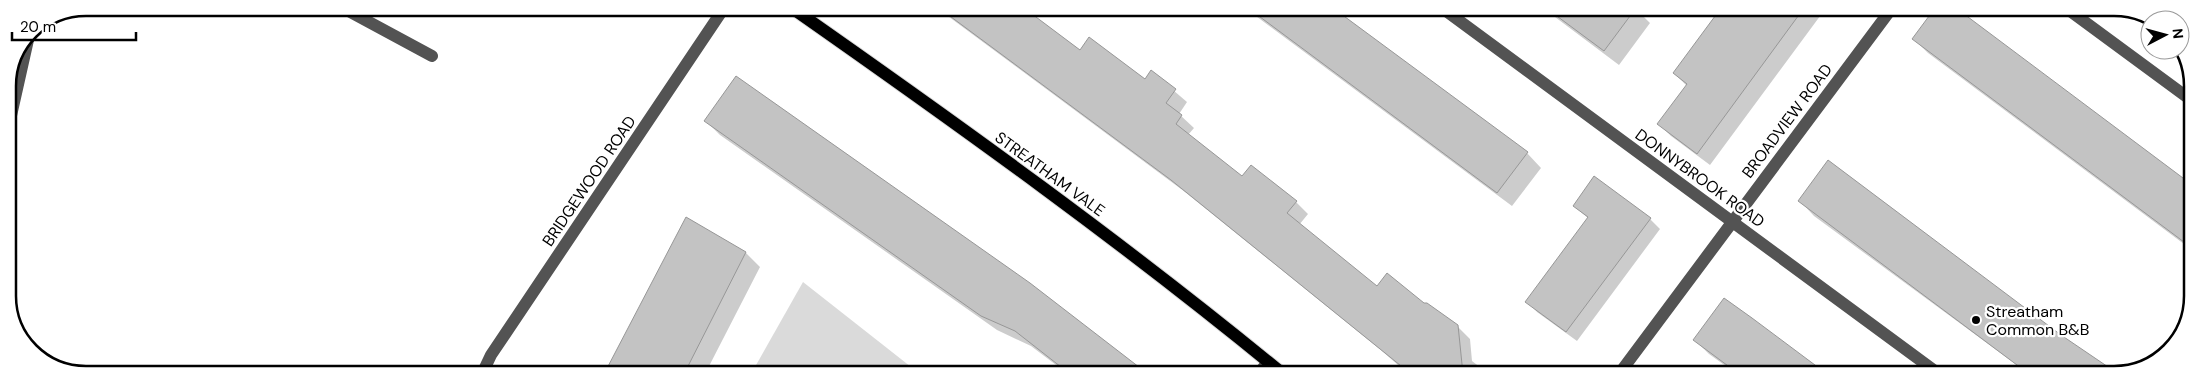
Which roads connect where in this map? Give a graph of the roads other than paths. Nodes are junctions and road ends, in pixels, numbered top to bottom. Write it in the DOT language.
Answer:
graph roads {
  1 [pos="357,16"];
  2 [pos="719,16"];
  3 [pos="803,16"];
  4 [pos="1453,16"];
  5 [pos="1886,16"];
  6 [pos="2077,16"];
  7 [pos="25,53"];
  8 [pos="432,56"];
  9 [pos="16,93"];
  10 [pos="2184,95"];
  11 [pos="1732,221"];
  12 [pos="1268,362"];
  13 [pos="486,366"];
  14 [pos="1265,366"];
  15 [pos="1273,366"];
  16 [pos="1625,366"];
  17 [pos="1928,366"];
  1 -- 8 [label="street"];
  2 -- 13 [label="street, BRIDGEWOOD ROAD"];
  3 -- 12 [label="main road, STREATHAM VALE"];
  4 -- 11 [label="street, DONNYBROOK ROAD"];
  5 -- 11 [label="street, BROADVIEW ROAD"];
  6 -- 10 [label="street"];
  7 -- 9 [label="street"];
  11 -- 16 [label="street, BROADVIEW ROAD"];
  11 -- 17 [label="street, DONNYBROOK ROAD"];
  12 -- 14 [label="street"];
  12 -- 15 [label="main road, STREATHAM VALE"];
}
